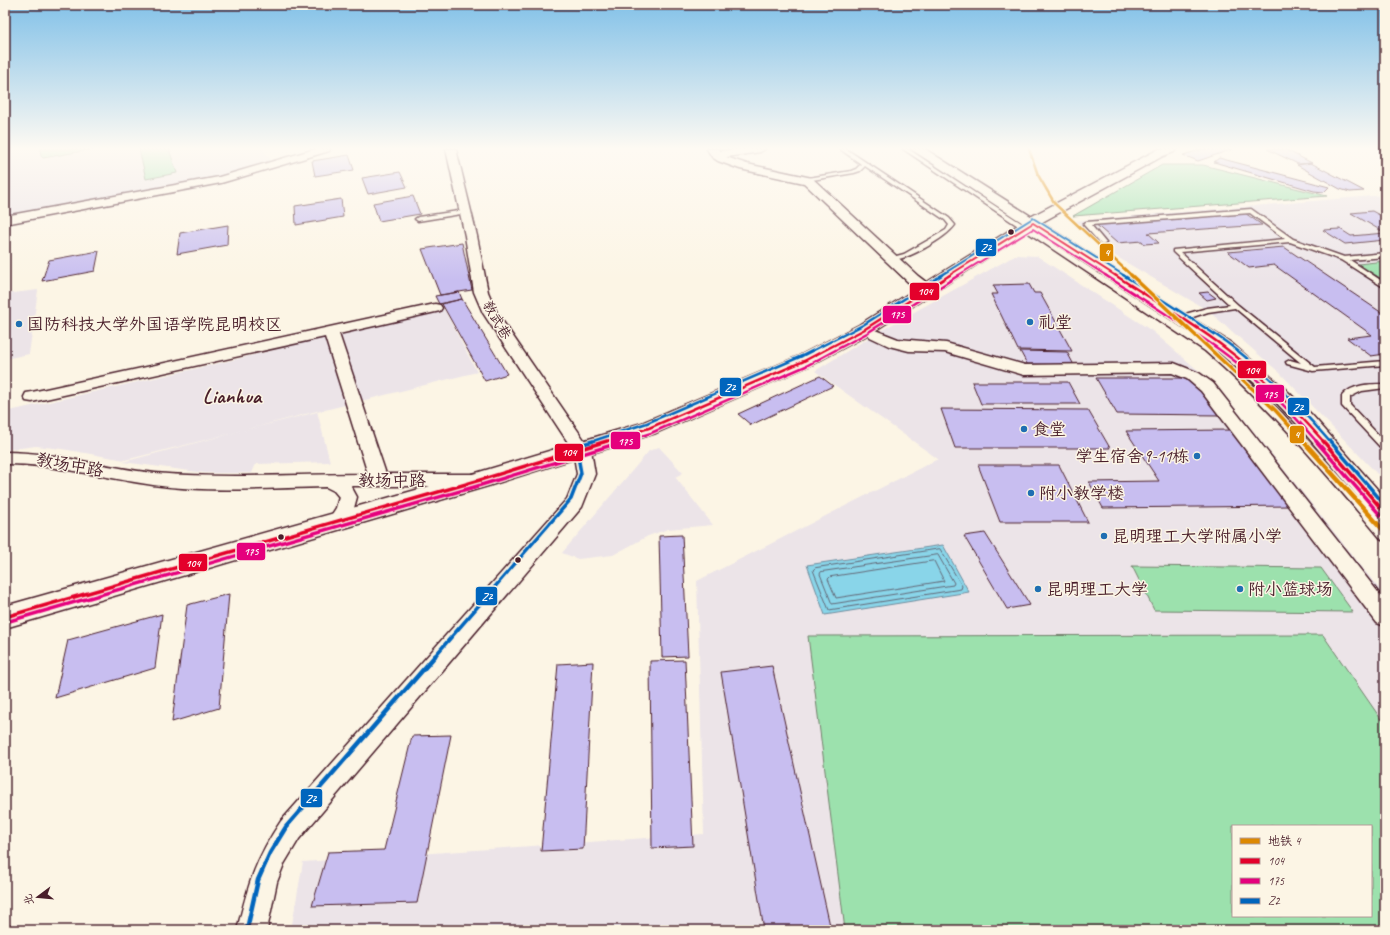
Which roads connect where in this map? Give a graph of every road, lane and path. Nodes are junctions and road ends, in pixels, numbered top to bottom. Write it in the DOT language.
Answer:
graph roads {
  1 [pos="153,193"];
  2 [pos="461,193"];
  3 [pos="821,193"];
  4 [pos="906,193"];
  5 [pos="976,193"];
  6 [pos="981,193"];
  7 [pos="1087,193"];
  8 [pos="465,212"];
  9 [pos="418,219"];
  10 [pos="5,220"];
  11 [pos="1029,225"];
  12 [pos="1291,240"];
  13 [pos="1103,243"];
  14 [pos="1385,255"];
  15 [pos="891,259"];
  16 [pos="1343,259"];
  17 [pos="1385,286"];
  18 [pos="928,289"];
  19 [pos="1236,306"];
  20 [pos="435,308"];
  21 [pos="1181,318"];
  22 [pos="870,331"];
  23 [pos="331,332"];
  24 [pos="1290,362"];
  25 [pos="1385,363"];
  26 [pos="1313,369"];
  27 [pos="1385,386"];
  28 [pos="32,397"];
  29 [pos="1385,447"];
  30 [pos="582,450"];
  31 [pos="5,458"];
  32 [pos="329,480"];
  33 [pos="379,480"];
  34 [pos="480,480"];
  35 [pos="1385,513"];
  36 [pos="337,522"];
  37 [pos="1385,537"];
  38 [pos="5,616"];
  39 [pos="1385,617"];
  40 [pos="252,930"];
  1 -- 10 [label="street"];
  2 -- 8 [label="street, 教武巷"];
  3 -- 15 [label="street"];
  4 -- 15 [label="lane"];
  5 -- 11 [label="lane"];
  6 -- 11 [label="main road"];
  7 -- 11 [label="main road, 教场中路"];
  8 -- 9 [label="lane"];
  8 -- 30 [label="street, 教武巷"];
  11 -- 18 [label="main road, 教场中路"];
  11 -- 21 [label="main road"];
  11 -- 37 [label="lane"];
  12 -- 13 [label="lane"];
  12 -- 16 [label="lane"];
  12 -- 19 [label="lane"];
  14 -- 16 [label="lane"];
  15 -- 18 [label="street"];
  16 -- 17 [label="lane"];
  18 -- 22 [label="main road, 教场中路"];
  19 -- 21 [label="lane"];
  19 -- 26 [label="lane"];
  20 -- 23 [label="street"];
  21 -- 35 [label="main road"];
  22 -- 30 [label="main road, 教场中路"];
  22 -- 39 [label="street"];
  23 -- 28 [label="street"];
  23 -- 33 [label="street"];
  24 -- 26 [label="lane"];
  25 -- 26 [label="lane"];
  27 -- 29 [label="lane"];
  30 -- 34 [label="main road, 教场中路"];
  30 -- 40 [label="street"];
  31 -- 32 [label="street, 教场中路"];
  32 -- 33 [label="street, 教场中路"];
  32 -- 36 [label="street"];
  33 -- 34 [label="street, 教场中路"];
  34 -- 36 [label="main road"];
  36 -- 38 [label="main road"];
}
